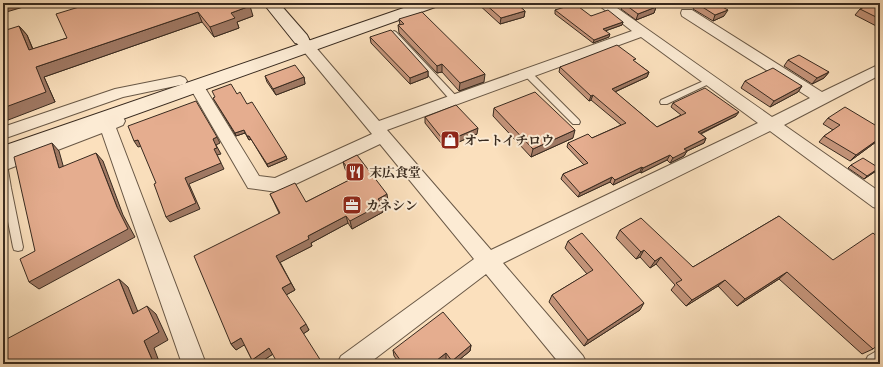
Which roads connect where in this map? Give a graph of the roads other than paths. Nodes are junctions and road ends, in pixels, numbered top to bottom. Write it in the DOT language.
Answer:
graph roads {
  1 [pos="271,3"];
  2 [pos="405,3"];
  3 [pos="433,3"];
  4 [pos="602,3"];
  5 [pos="687,13"];
  6 [pos="642,32"];
  7 [pos="394,33"];
  8 [pos="304,43"];
  9 [pos="880,69"];
  10 [pos="527,74"];
  11 [pos="711,81"];
  12 [pos="186,86"];
  13 [pos="821,98"];
  14 [pos="455,100"];
  15 [pos="664,102"];
  16 [pos="576,122"];
  17 [pos="771,124"];
  18 [pos="107,125"];
  19 [pos="379,132"];
  20 [pos="3,133"];
  21 [pos="3,143"];
  22 [pos="3,154"];
  23 [pos="3,164"];
  24 [pos="879,198"];
  25 [pos="18,247"];
  26 [pos="488,261"];
  27 [pos="880,361"];
  28 [pos="194,364"];
  29 [pos="349,364"];
  30 [pos="574,364"];
  31 [pos="876,364"];
  1 -- 8 [label="street"];
  2 -- 8 [label="street"];
  3 -- 8 [label="street"];
  4 -- 6 [label="street"];
  5 -- 13 [label="street"];
  6 -- 10 [label="street"];
  6 -- 11 [label="street"];
  7 -- 14 [label="lane"];
  8 -- 12 [label="street"];
  8 -- 19 [label="street"];
  9 -- 13 [label="street"];
  10 -- 14 [label="street"];
  10 -- 16 [label="lane"];
  11 -- 15 [label="lane"];
  11 -- 17 [label="street"];
  12 -- 18 [label="street"];
  12 -- 19 [label="street"];
  12 -- 20 [label="street"];
  12 -- 21 [label="street"];
  12 -- 22 [label="street"];
  13 -- 17 [label="street"];
  14 -- 19 [label="street"];
  17 -- 24 [label="street"];
  17 -- 26 [label="street"];
  18 -- 23 [label="street"];
  18 -- 28 [label="street"];
  19 -- 26 [label="street"];
  23 -- 25 [label="lane"];
  26 -- 29 [label="street"];
  26 -- 30 [label="street"];
  27 -- 31 [label="street"];
}
